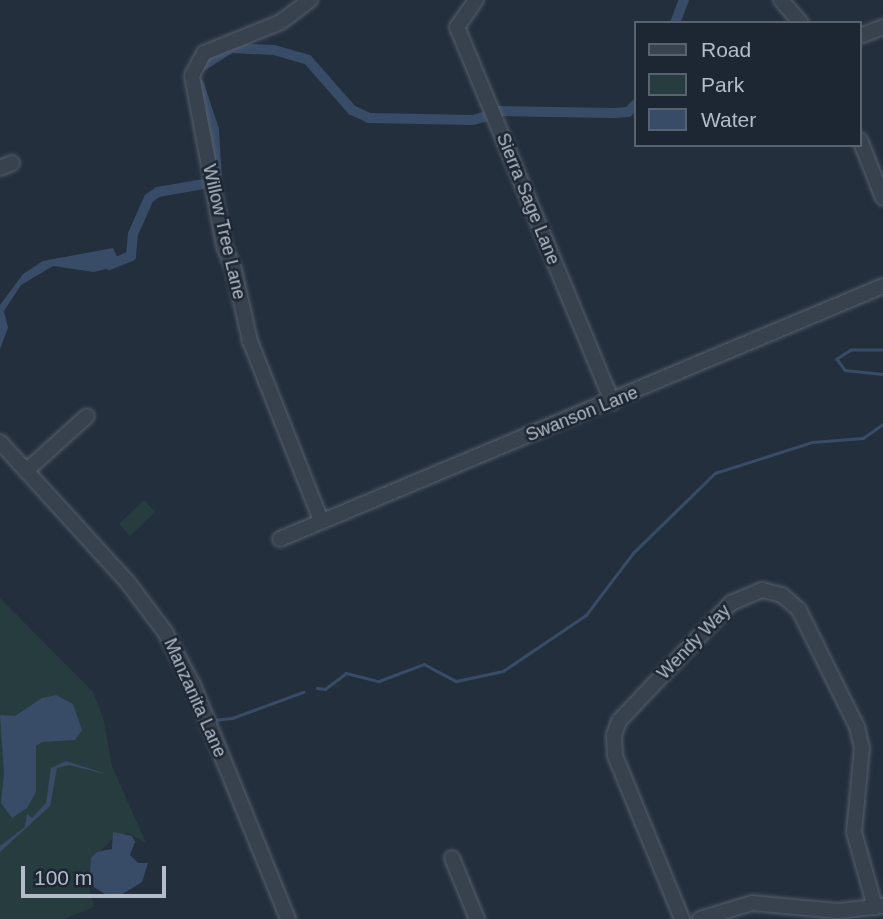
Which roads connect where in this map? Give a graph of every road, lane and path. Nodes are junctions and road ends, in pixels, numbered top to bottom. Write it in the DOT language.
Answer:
graph roads {
  1 [pos="310,0"];
  2 [pos="476,0"];
  3 [pos="781,0"];
  4 [pos="800,21"];
  5 [pos="883,27"];
  6 [pos="862,35"];
  7 [pos="862,145"];
  8 [pos="883,198"];
  9 [pos="883,286"];
  10 [pos="612,402"];
  11 [pos="87,416"];
  12 [pos="0,442"];
  13 [pos="26,471"];
  14 [pos="321,520"];
  15 [pos="280,539"];
  16 [pos="452,858"];
  17 [pos="879,907"];
  18 [pos="288,919"];
  19 [pos="477,919"];
  20 [pos="682,919"];
  21 [pos="700,919"];
  1 -- 14 [label="street, Willow Tree Lane"];
  2 -- 10 [label="street, Sierra Sage Lane"];
  3 -- 4 [label="street"];
  5 -- 6 [label="street"];
  7 -- 8 [label="street"];
  9 -- 10 [label="street, Swanson Lane"];
  10 -- 14 [label="street, Swanson Lane"];
  11 -- 13 [label="street"];
  12 -- 13 [label="street, Manzanita Lane"];
  13 -- 18 [label="street, Manzanita Lane"];
  14 -- 15 [label="street, Swanson Lane"];
  16 -- 19 [label="street"];
  17 -- 20 [label="street, Wendy Way"];
  17 -- 21 [label="street"];
}
